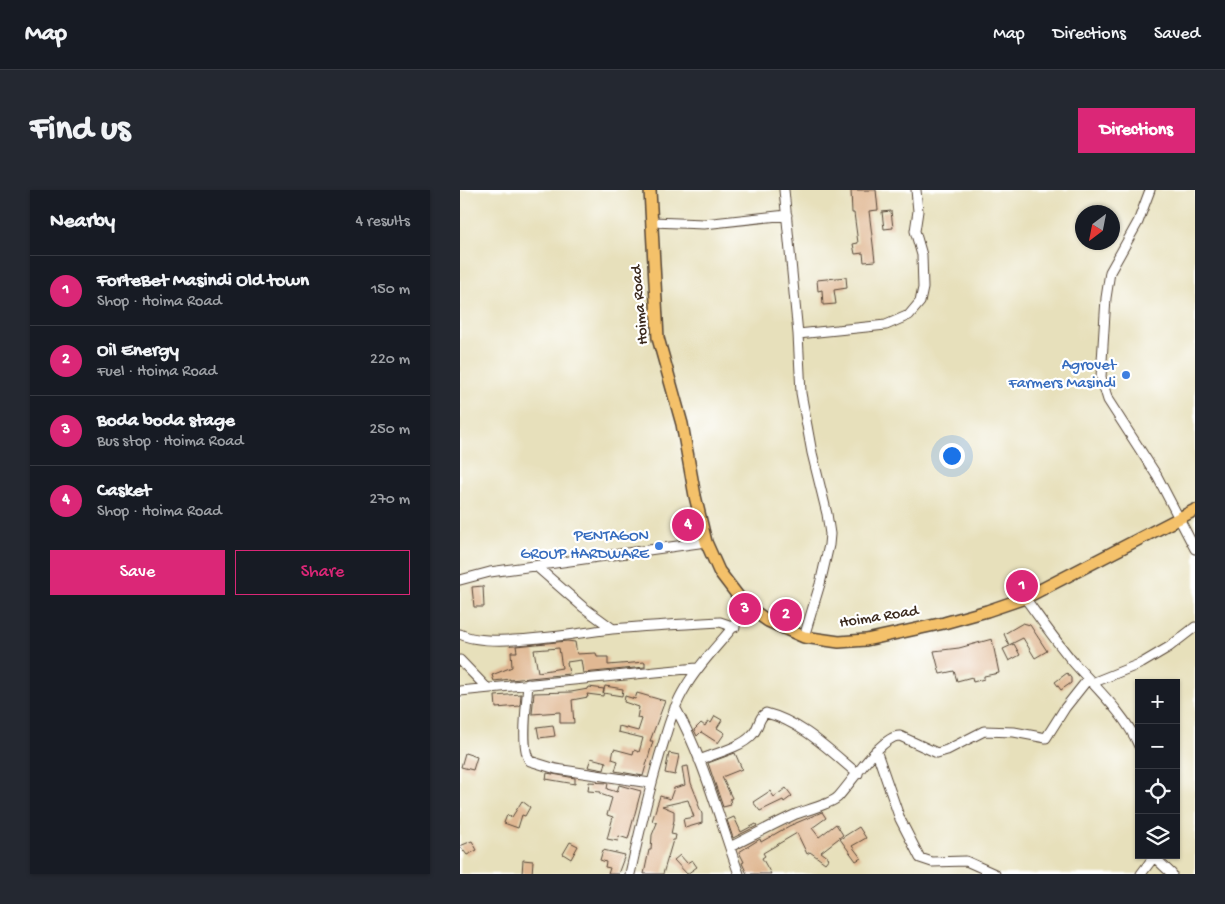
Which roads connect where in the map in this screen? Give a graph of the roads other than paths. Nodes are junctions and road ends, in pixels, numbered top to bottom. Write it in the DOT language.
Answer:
graph roads {
  1 [pos="650,190"];
  2 [pos="784,190"];
  3 [pos="916,190"];
  4 [pos="1150,190"];
  5 [pos="787,215"];
  6 [pos="652,222"];
  7 [pos="798,334"];
  8 [pos="1195,510"];
  9 [pos="1180,519"];
  10 [pos="706,542"];
  11 [pos="1195,549"];
  12 [pos="536,566"];
  13 [pos="460,580"];
  14 [pos="1025,598"];
  15 [pos="748,607"];
  16 [pos="735,627"];
  17 [pos="1195,627"];
  18 [pos="613,630"];
  19 [pos="460,634"];
  20 [pos="804,637"];
  21 [pos="460,660"];
  22 [pos="697,668"];
  23 [pos="1090,681"];
  24 [pos="528,684"];
  25 [pos="487,688"];
  26 [pos="460,691"];
  27 [pos="676,707"];
  28 [pos="1135,740"];
  29 [pos="876,750"];
  30 [pos="699,760"];
  31 [pos="858,774"];
  32 [pos="650,783"];
  33 [pos="730,847"];
  34 [pos="1151,859"];
  35 [pos="1154,859"];
  36 [pos="630,874"];
  37 [pos="740,874"];
  38 [pos="995,874"];
  39 [pos="1141,874"];
  40 [pos="1172,874"];
  1 -- 6 [label="main road, Hoima Road"];
  2 -- 5 [label="street"];
  3 -- 7 [label="street"];
  4 -- 9 [label="street"];
  5 -- 6 [label="street"];
  5 -- 7 [label="street"];
  6 -- 10 [label="main road, Hoima Road"];
  7 -- 20 [label="street"];
  8 -- 9 [label="main road, Hoima Road"];
  9 -- 11 [label="street"];
  9 -- 14 [label="main road, Hoima Road"];
  10 -- 12 [label="street"];
  10 -- 15 [label="main road, Hoima Road"];
  12 -- 13 [label="street"];
  12 -- 18 [label="street"];
  14 -- 20 [label="main road, Hoima Road"];
  14 -- 23 [label="street"];
  15 -- 16 [label="street"];
  15 -- 20 [label="main road, Hoima Road"];
  16 -- 18 [label="street"];
  16 -- 22 [label="street"];
  17 -- 23 [label="street"];
  18 -- 19 [label="street"];
  21 -- 25 [label="street"];
  22 -- 24 [label="street"];
  22 -- 27 [label="street"];
  23 -- 28 [label="street"];
  23 -- 29 [label="street"];
  24 -- 25 [label="street"];
  24 -- 32 [label="street"];
  25 -- 26 [label="street"];
  27 -- 30 [label="street"];
  27 -- 32 [label="street"];
  29 -- 31 [label="street"];
  29 -- 38 [label="street"];
  30 -- 31 [label="street"];
  30 -- 33 [label="street"];
  31 -- 33 [label="street"];
  32 -- 36 [label="street"];
  33 -- 37 [label="street"];
  34 -- 39 [label="street"];
  35 -- 40 [label="street"];
}
